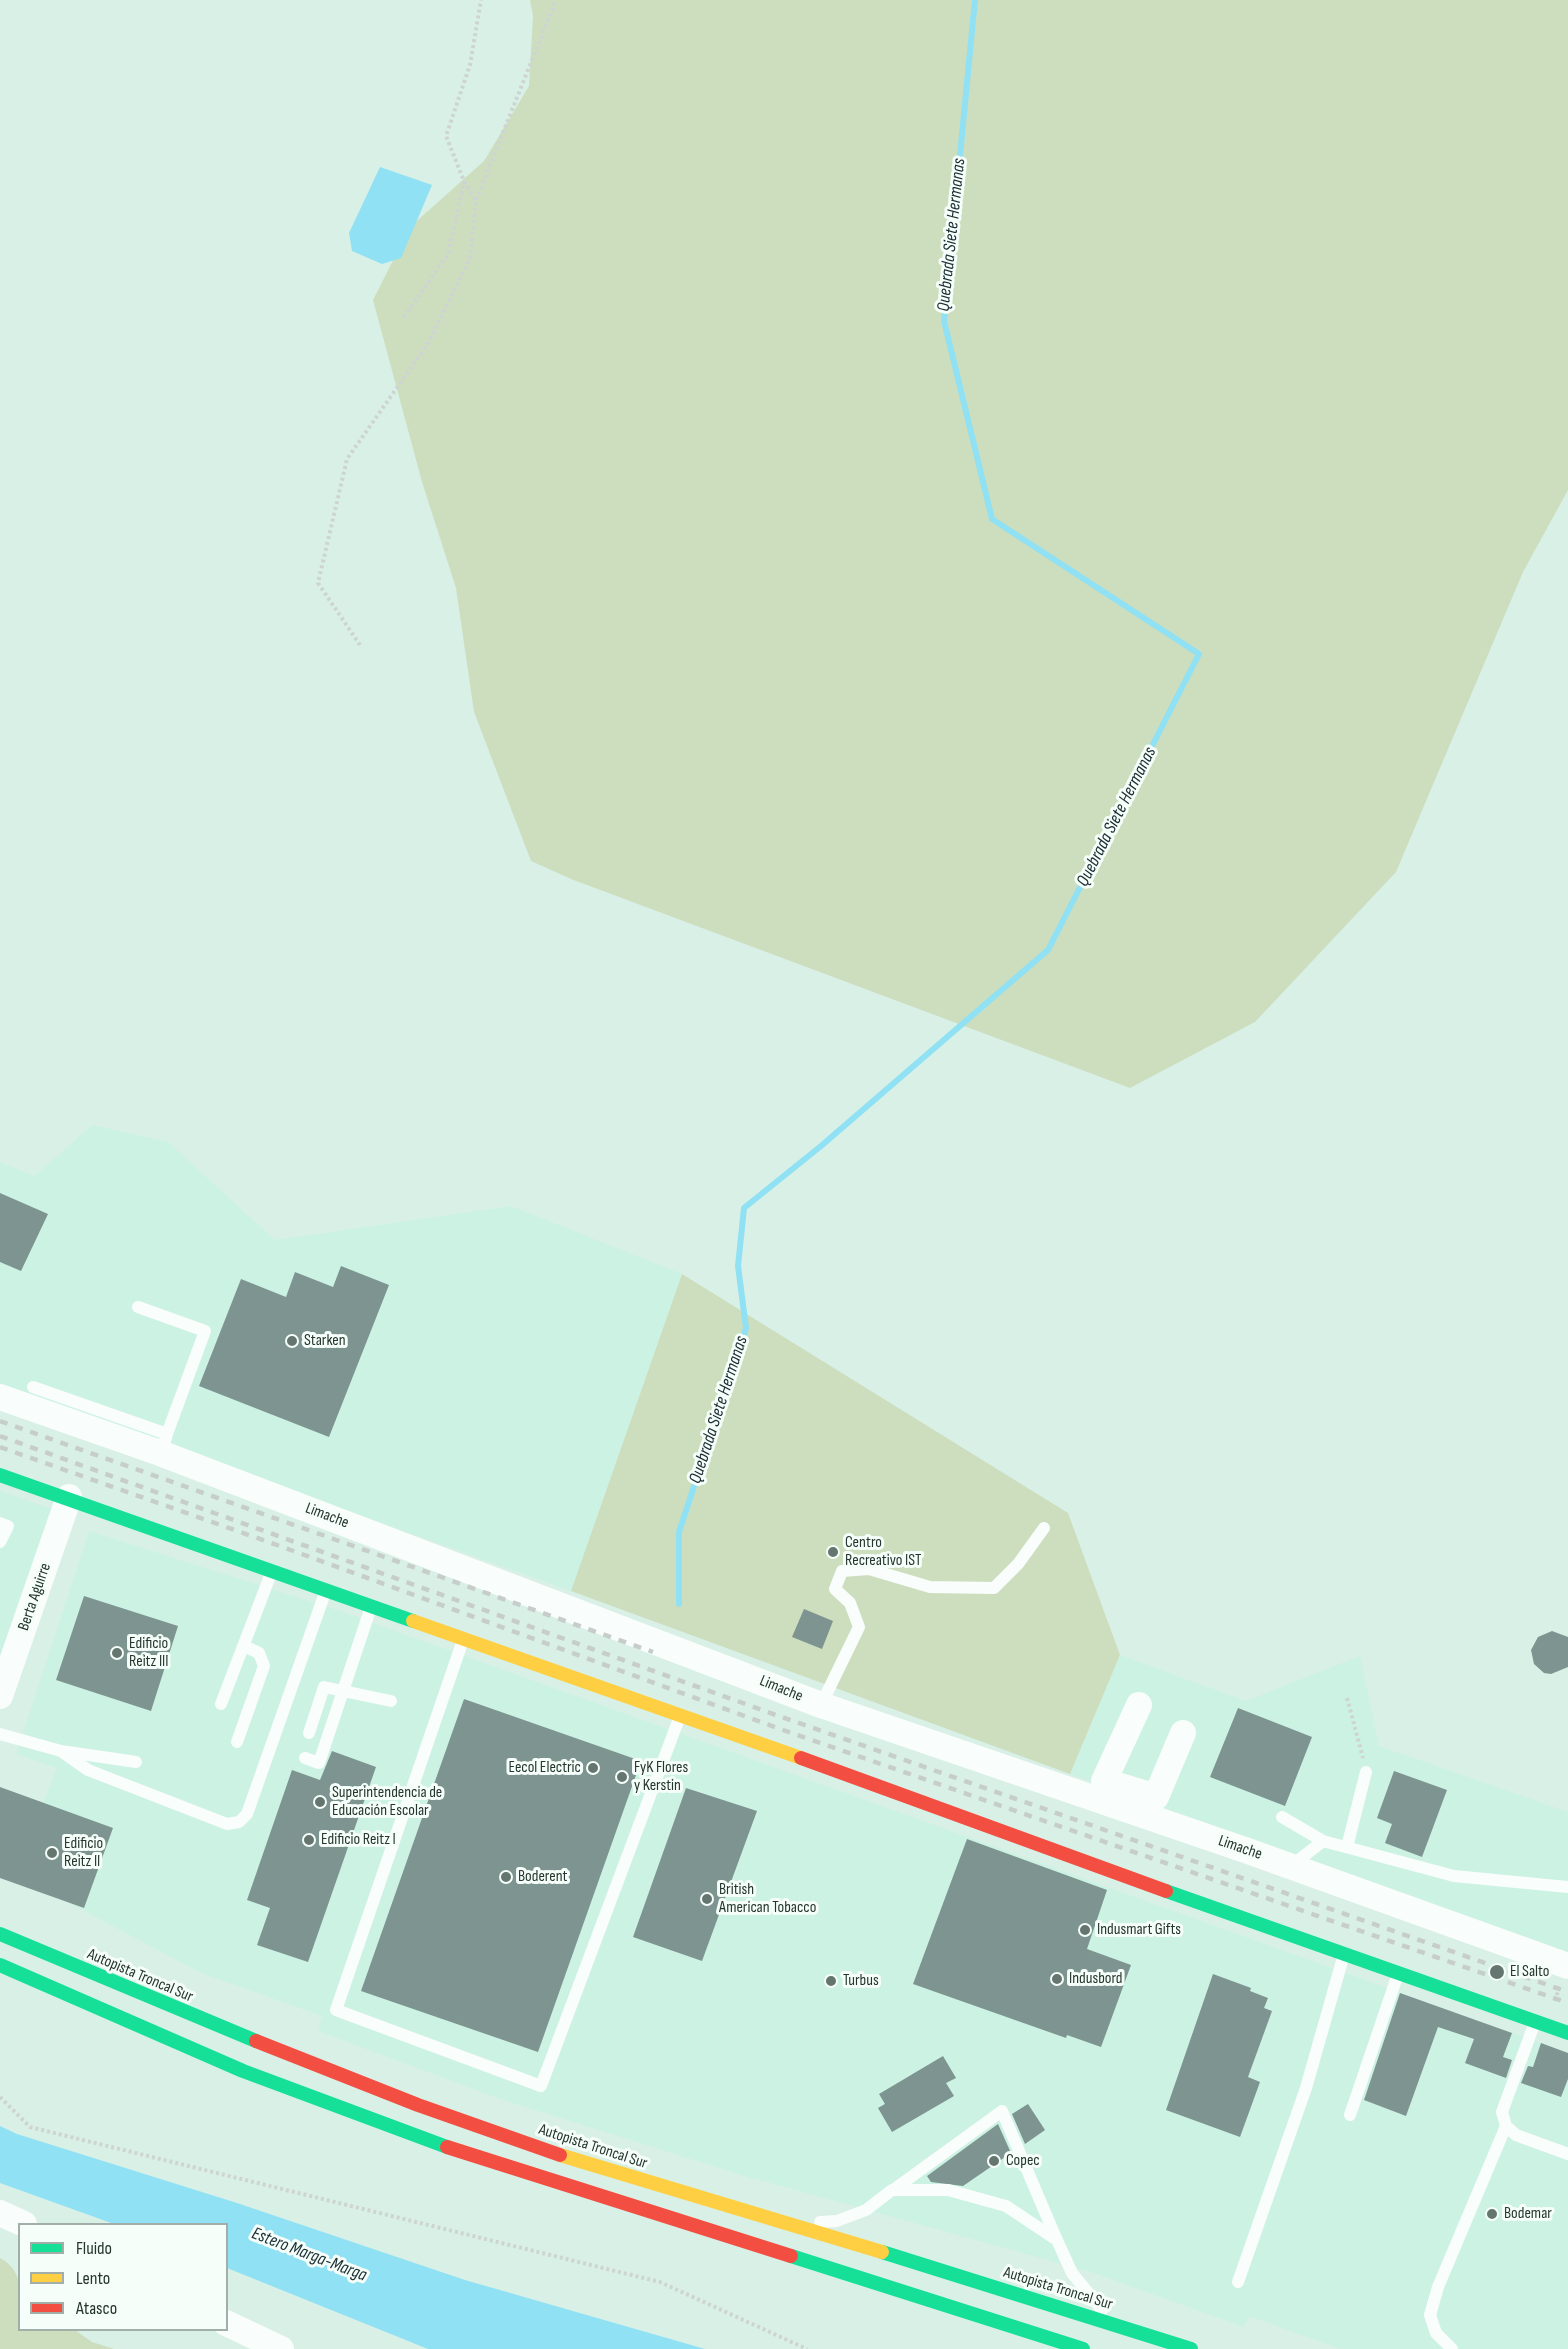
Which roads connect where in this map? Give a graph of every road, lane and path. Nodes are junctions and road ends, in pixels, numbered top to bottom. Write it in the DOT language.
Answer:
graph roads {
  1 [pos="481,0"];
  2 [pos="556,0"];
  3 [pos="464,181"];
  4 [pos="476,200"];
  5 [pos="404,317"];
  6 [pos="360,645"];
  7 [pos="138,1307"];
  8 [pos="33,1387"];
  9 [pos="0,1397"];
  10 [pos="164,1444"];
  11 [pos="0,1475"];
  12 [pos="69,1497"];
  13 [pos="0,1523"];
  14 [pos="1044,1528"];
  15 [pos="0,1542"];
  16 [pos="272,1570"];
  17 [pos="326,1590"];
  18 [pos="371,1606"];
  19 [pos="464,1639"];
  20 [pos="244,1646"];
  21 [pos="342,1689"];
  22 [pos="0,1696"];
  23 [pos="1347,1698"];
  24 [pos="391,1701"];
  25 [pos="221,1704"];
  26 [pos="1139,1704"];
  27 [pos="821,1705"];
  28 [pos="680,1716"];
  29 [pos="309,1732"];
  30 [pos="0,1734"];
  31 [pos="1183,1734"];
  32 [pos="237,1742"];
  33 [pos="61,1751"];
  34 [pos="305,1758"];
  35 [pos="136,1762"];
  36 [pos="1366,1772"];
  37 [pos="1118,1796"];
  38 [pos="1282,1817"];
  39 [pos="1323,1841"];
  40 [pos="1347,1847"];
  41 [pos="1291,1866"];
  42 [pos="1568,1887"];
  43 [pos="10,1922"];
  44 [pos="0,1934"];
  45 [pos="1344,1953"];
  46 [pos="0,1965"];
  47 [pos="88,1972"];
  48 [pos="1398,1972"];
  49 [pos="1565,1974"];
  50 [pos="1553,2004"];
  51 [pos="1536,2021"];
  52 [pos="1568,2033"];
  53 [pos="0,2097"];
  54 [pos="1350,2115"];
  55 [pos="1506,2126"];
  56 [pos="1568,2154"];
  57 [pos="892,2190"];
  58 [pos="0,2213"];
  59 [pos="785,2222"];
  60 [pos="22,2223"];
  61 [pos="1057,2240"];
  62 [pos="1238,2282"];
  63 [pos="228,2324"];
  64 [pos="1118,2324"];
  65 [pos="281,2349"];
  66 [pos="807,2349"];
  67 [pos="1083,2349"];
  68 [pos="1191,2349"];
  69 [pos="1452,2349"];
  1 -- 3 [label="path"];
  2 -- 4 [label="path"];
  3 -- 4 [label="path"];
  3 -- 5 [label="path"];
  4 -- 6 [label="path"];
  7 -- 10 [label="lane"];
  8 -- 10 [label="lane"];
  9 -- 10 [label="street, Limache"];
  10 -- 27 [label="street, Limache"];
  11 -- 12 [label="main road"];
  12 -- 16 [label="main road"];
  12 -- 22 [label="street, Berta Aguirre"];
  13 -- 15 [label="lane"];
  14 -- 27 [label="lane"];
  16 -- 17 [label="main road"];
  16 -- 20 [label="lane"];
  17 -- 18 [label="main road"];
  17 -- 33 [label="lane"];
  18 -- 19 [label="main road"];
  18 -- 21 [label="lane"];
  19 -- 28 [label="main road"];
  19 -- 28 [label="lane"];
  20 -- 25 [label="lane"];
  20 -- 32 [label="lane"];
  21 -- 24 [label="lane"];
  21 -- 29 [label="lane"];
  21 -- 34 [label="lane"];
  23 -- 36 [label="path"];
  26 -- 37 [label="street"];
  27 -- 37 [label="street, Limache"];
  28 -- 45 [label="main road"];
  30 -- 33 [label="lane"];
  31 -- 37 [label="street"];
  33 -- 35 [label="lane"];
  36 -- 40 [label="lane"];
  37 -- 41 [label="street, Limache"];
  38 -- 39 [label="lane"];
  39 -- 40 [label="lane"];
  39 -- 41 [label="lane"];
  40 -- 42 [label="lane"];
  41 -- 49 [label="street, Limache"];
  43 -- 47 [label="main road"];
  44 -- 47 [label="main road, Autopista Troncal Sur"];
  45 -- 48 [label="main road"];
  45 -- 62 [label="lane"];
  46 -- 67 [label="main road"];
  47 -- 59 [label="main road, Autopista Troncal Sur"];
  48 -- 51 [label="main road"];
  48 -- 54 [label="lane"];
  49 -- 50 [label="path"];
  51 -- 52 [label="main road"];
  51 -- 55 [label="lane"];
  53 -- 66 [label="path"];
  55 -- 56 [label="lane"];
  55 -- 69 [label="lane"];
  57 -- 59 [label="lane"];
  57 -- 61 [label="lane"];
  57 -- 61 [label="lane"];
  58 -- 60 [label="street"];
  59 -- 64 [label="main road, Autopista Troncal Sur"];
  61 -- 64 [label="lane"];
  63 -- 65 [label="street"];
  64 -- 68 [label="main road, Autopista Troncal Sur"];
}
